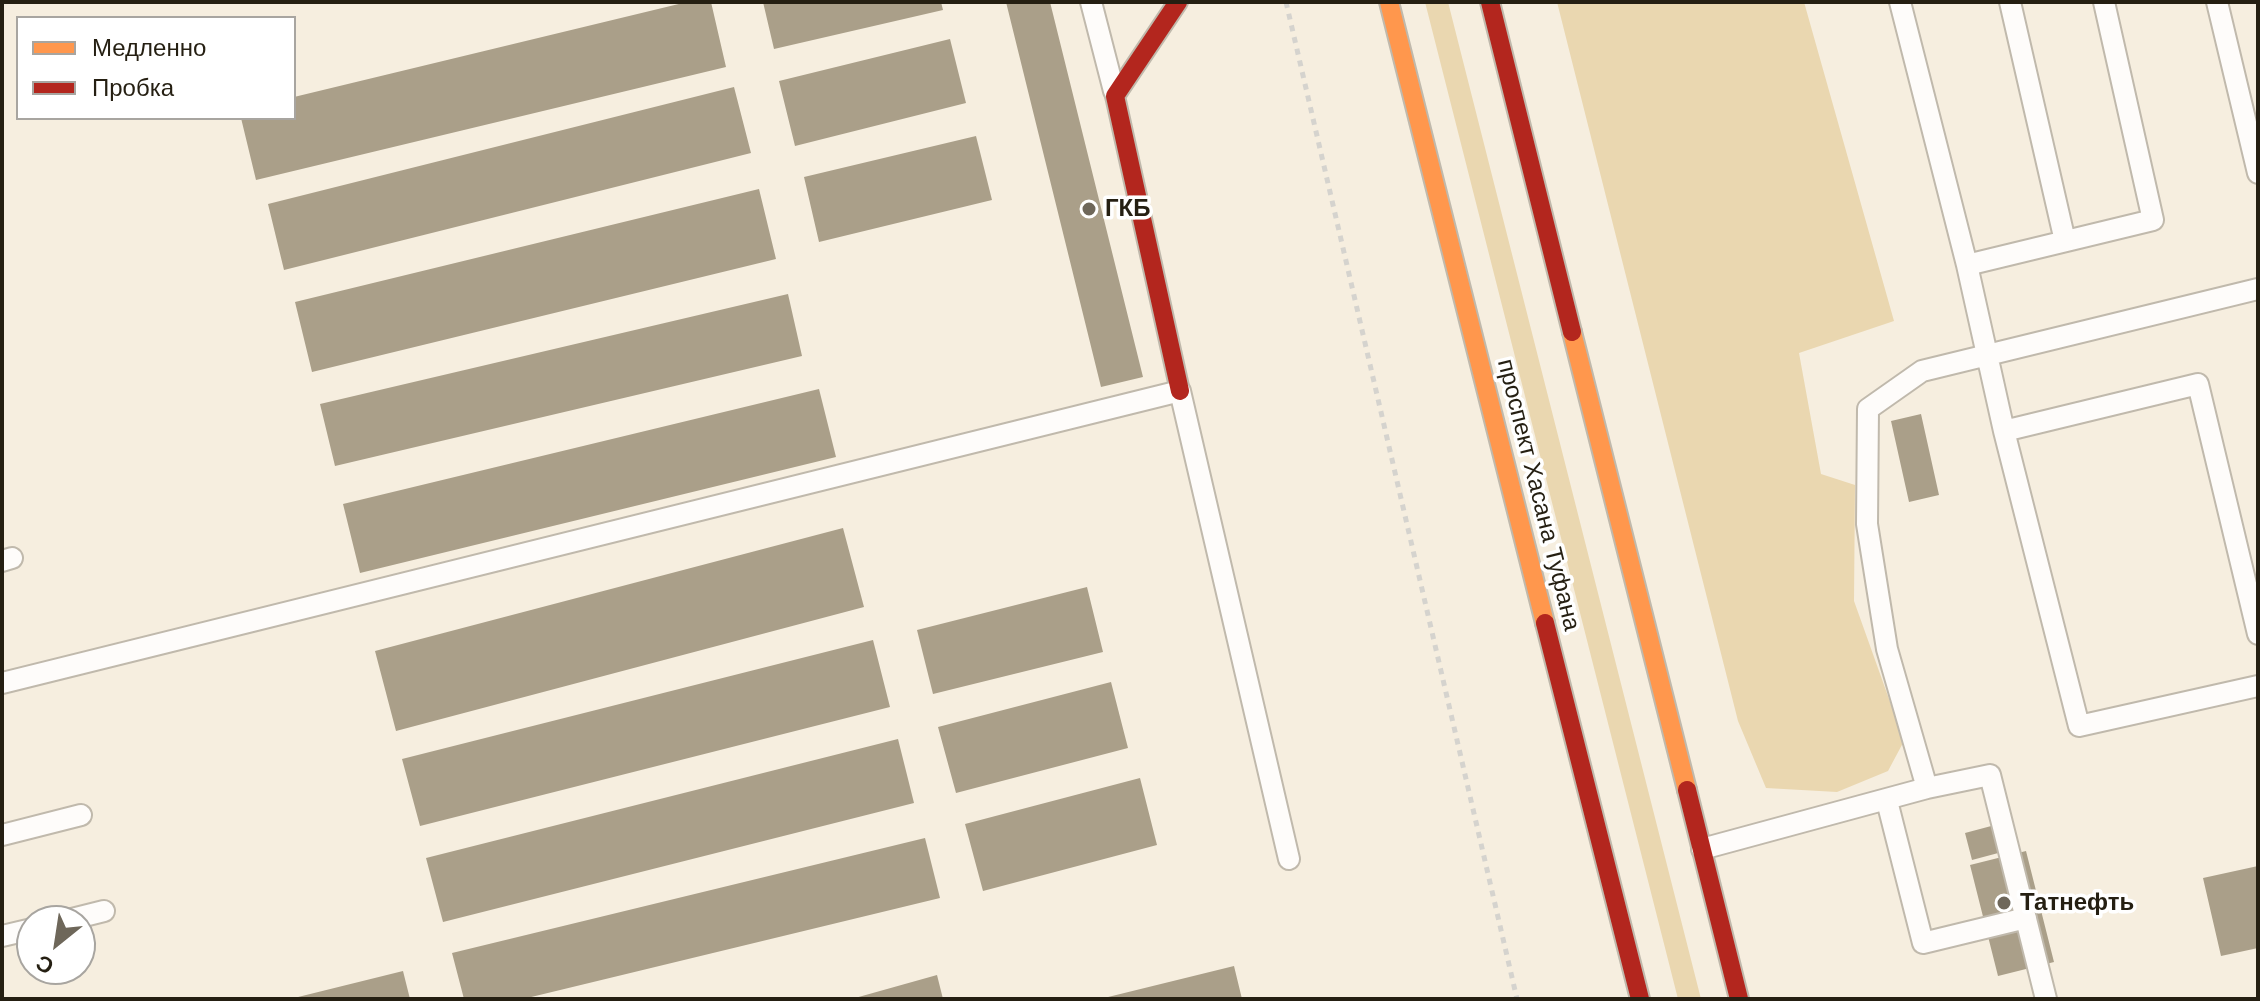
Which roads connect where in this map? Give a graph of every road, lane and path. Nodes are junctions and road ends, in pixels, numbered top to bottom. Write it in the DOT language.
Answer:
graph roads {
  1 [pos="1091,2"];
  2 [pos="1178,2"];
  3 [pos="1286,2"];
  4 [pos="1389,2"];
  5 [pos="1490,2"];
  6 [pos="1900,2"];
  7 [pos="2010,2"];
  8 [pos="2104,2"];
  9 [pos="2217,2"];
  10 [pos="1115,96"];
  11 [pos="2258,173"];
  12 [pos="2065,241"];
  13 [pos="1967,265"];
  14 [pos="2258,289"];
  15 [pos="1987,357"];
  16 [pos="1180,391"];
  17 [pos="2004,431"];
  18 [pos="2258,634"];
  19 [pos="2,683"];
  20 [pos="2258,686"];
  21 [pos="1927,788"];
  22 [pos="1887,801"];
  23 [pos="81,815"];
  24 [pos="2,835"];
  25 [pos="1702,849"];
  26 [pos="1289,859"];
  27 [pos="104,911"];
  28 [pos="96,913"];
  29 [pos="2026,918"];
  30 [pos="1517,999"];
  31 [pos="1640,999"];
  32 [pos="1739,999"];
  33 [pos="2046,999"];
  1 -- 10 [label="lane"];
  2 -- 10 [label="main road"];
  3 -- 30 [label="path"];
  4 -- 31 [label="main road, проспект Хасана Туфана"];
  5 -- 25 [label="main road"];
  6 -- 13 [label="lane"];
  7 -- 12 [label="lane"];
  8 -- 12 [label="lane"];
  9 -- 11 [label="lane"];
  10 -- 16 [label="main road"];
  12 -- 13 [label="lane"];
  13 -- 15 [label="lane"];
  14 -- 15 [label="lane"];
  15 -- 17 [label="lane"];
  15 -- 21 [label="lane"];
  16 -- 19 [label="lane"];
  16 -- 26 [label="lane"];
  17 -- 18 [label="lane"];
  17 -- 20 [label="lane"];
  21 -- 22 [label="lane"];
  21 -- 29 [label="lane"];
  22 -- 25 [label="lane"];
  22 -- 29 [label="lane"];
  23 -- 24 [label="lane"];
  25 -- 32 [label="main road"];
  27 -- 28 [label="lane"];
  29 -- 33 [label="lane"];
}
